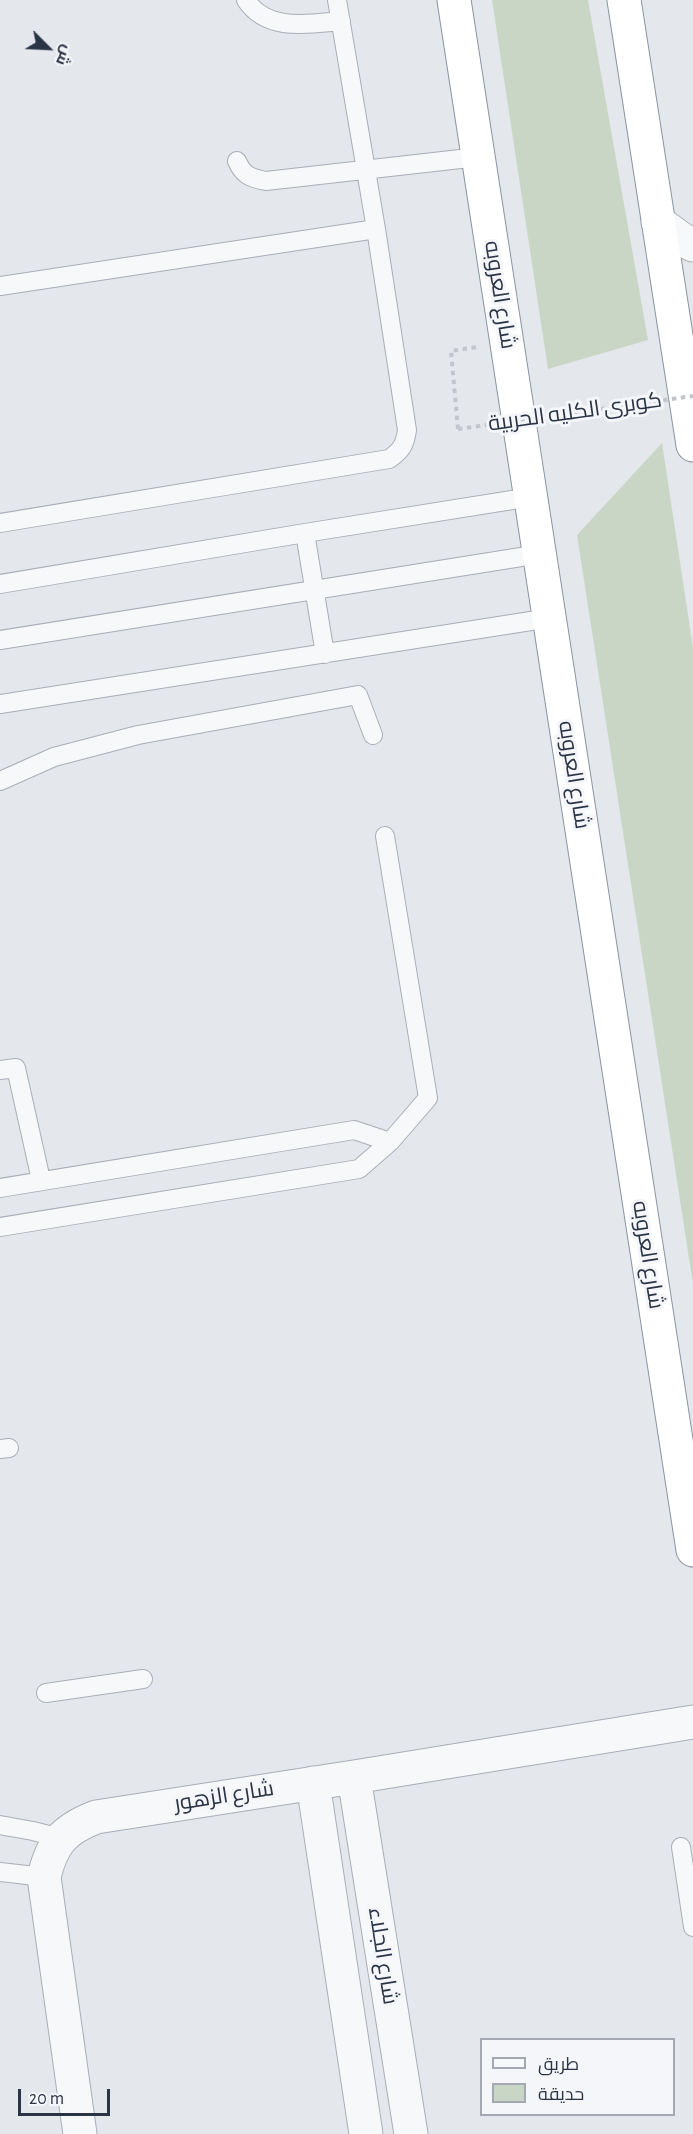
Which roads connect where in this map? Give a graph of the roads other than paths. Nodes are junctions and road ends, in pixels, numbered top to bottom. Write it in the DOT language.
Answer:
graph roads {
  1 [pos="246,0"];
  2 [pos="337,0"];
  3 [pos="454,0"];
  4 [pos="624,0"];
  5 [pos="341,21"];
  6 [pos="478,157"];
  7 [pos="237,161"];
  8 [pos="366,170"];
  9 [pos="658,222"];
  10 [pos="376,229"];
  11 [pos="693,245"];
  12 [pos="0,286"];
  13 [pos="693,445"];
  14 [pos="531,497"];
  15 [pos="0,522"];
  16 [pos="305,533"];
  17 [pos="540,554"];
  18 [pos="0,584"];
  19 [pos="315,590"];
  20 [pos="550,618"];
  21 [pos="0,640"];
  22 [pos="325,654"];
  23 [pos="0,704"];
  24 [pos="373,735"];
  25 [pos="0,781"];
  26 [pos="385,836"];
  27 [pos="0,1070"];
  28 [pos="390,1142"];
  29 [pos="41,1180"];
  30 [pos="0,1188"];
  31 [pos="0,1227"];
  32 [pos="693,1550"];
  33 [pos="143,1680"];
  34 [pos="46,1693"];
  35 [pos="693,1722"];
  36 [pos="354,1778"];
  37 [pos="313,1783"];
  38 [pos="0,1825"];
  39 [pos="60,1838"];
  40 [pos="681,1846"];
  41 [pos="0,1872"];
  42 [pos="44,1877"];
  43 [pos="693,1927"];
  44 [pos="80,2134"];
  45 [pos="366,2134"];
  46 [pos="411,2134"];
  1 -- 5 [label="lane"];
  2 -- 5 [label="lane"];
  3 -- 6 [label="highway, شارع العروبه"];
  4 -- 9 [label="highway"];
  5 -- 8 [label="lane"];
  6 -- 8 [label="lane"];
  6 -- 14 [label="highway, شارع العروبه"];
  7 -- 8 [label="lane"];
  8 -- 10 [label="lane"];
  9 -- 11 [label="street"];
  9 -- 13 [label="highway"];
  10 -- 12 [label="lane"];
  10 -- 15 [label="lane"];
  14 -- 16 [label="lane"];
  14 -- 17 [label="highway, شارع العروبه"];
  16 -- 18 [label="lane"];
  16 -- 19 [label="lane"];
  17 -- 19 [label="lane"];
  17 -- 20 [label="highway, شارع العروبه"];
  19 -- 21 [label="lane"];
  19 -- 22 [label="lane"];
  20 -- 22 [label="lane"];
  20 -- 32 [label="highway, شارع العروبه"];
  22 -- 23 [label="lane"];
  24 -- 25 [label="lane"];
  26 -- 28 [label="lane"];
  27 -- 29 [label="lane"];
  28 -- 29 [label="lane"];
  28 -- 31 [label="lane"];
  29 -- 30 [label="lane"];
  33 -- 34 [label="lane"];
  35 -- 36 [label="street, شارع الزهور"];
  36 -- 37 [label="street, شارع الزهور"];
  36 -- 46 [label="street, شارع الجلاء"];
  37 -- 39 [label="street, شارع الزهور"];
  37 -- 45 [label="street, شارع الجلاء"];
  38 -- 39 [label="lane"];
  39 -- 42 [label="street, شارع الزهور"];
  40 -- 43 [label="lane"];
  41 -- 42 [label="lane"];
  42 -- 44 [label="street, شارع الزهور"];
}
